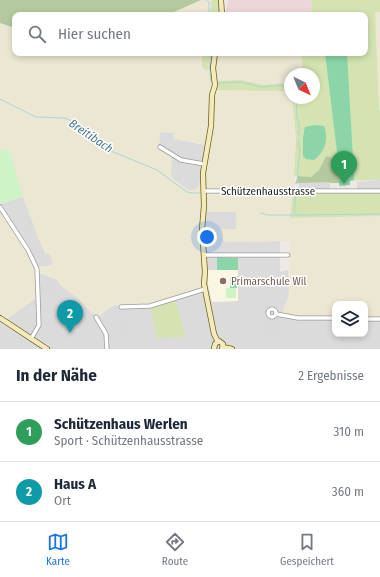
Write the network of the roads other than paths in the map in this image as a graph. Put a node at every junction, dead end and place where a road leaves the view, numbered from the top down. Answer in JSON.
{"nodes":[{"id":1,"x":221,"y":0,"type":"edge"},
{"id":2,"x":222,"y":12,"type":"edge"},
{"id":3,"x":215,"y":56,"type":"edge"},
{"id":4,"x":160,"y":147,"type":"dead end"},
{"id":5,"x":204,"y":164,"type":"junction"},
{"id":6,"x":204,"y":191,"type":"junction"},
{"id":7,"x":380,"y":191,"type":"edge"},
{"id":8,"x":0,"y":207,"type":"edge"},
{"id":9,"x":204,"y":255,"type":"junction"},
{"id":10,"x":288,"y":255,"type":"dead end"},
{"id":11,"x":205,"y":289,"type":"junction"},
{"id":12,"x":121,"y":308,"type":"dead end"},
{"id":13,"x":276,"y":314,"type":"dead end"},
{"id":14,"x":96,"y":317,"type":"dead end"},
{"id":15,"x":0,"y":318,"type":"edge"},
{"id":16,"x":332,"y":318,"type":"edge"},
{"id":17,"x":368,"y":318,"type":"edge"},
{"id":18,"x":380,"y":319,"type":"edge"},
{"id":19,"x":31,"y":339,"type":"junction"},
{"id":20,"x":218,"y":342,"type":"junction"},
{"id":21,"x":223,"y":348,"type":"edge"},
{"id":22,"x":46,"y":349,"type":"edge"},
{"id":23,"x":107,"y":349,"type":"edge"},
{"id":24,"x":214,"y":349,"type":"edge"},
{"id":25,"x":232,"y":349,"type":"edge"}],
"edges":[{"from":1,"to":2,"type":"street"},
{"from":3,"to":5,"type":"street"},
{"from":4,"to":5,"type":"street"},
{"from":5,"to":6,"type":"street"},
{"from":6,"to":7,"type":"street","name":"Schützenhausstrasse"},
{"from":6,"to":9,"type":"street"},
{"from":8,"to":19,"type":"street"},
{"from":9,"to":10,"type":"street"},
{"from":9,"to":11,"type":"street"},
{"from":11,"to":12,"type":"street"},
{"from":11,"to":20,"type":"street"},
{"from":13,"to":16,"type":"street"},
{"from":14,"to":23,"type":"street"},
{"from":15,"to":19,"type":"street"},
{"from":17,"to":18,"type":"street"},
{"from":19,"to":22,"type":"street"},
{"from":20,"to":21,"type":"street"},
{"from":20,"to":24,"type":"street"},
{"from":21,"to":25,"type":"street"}]}
